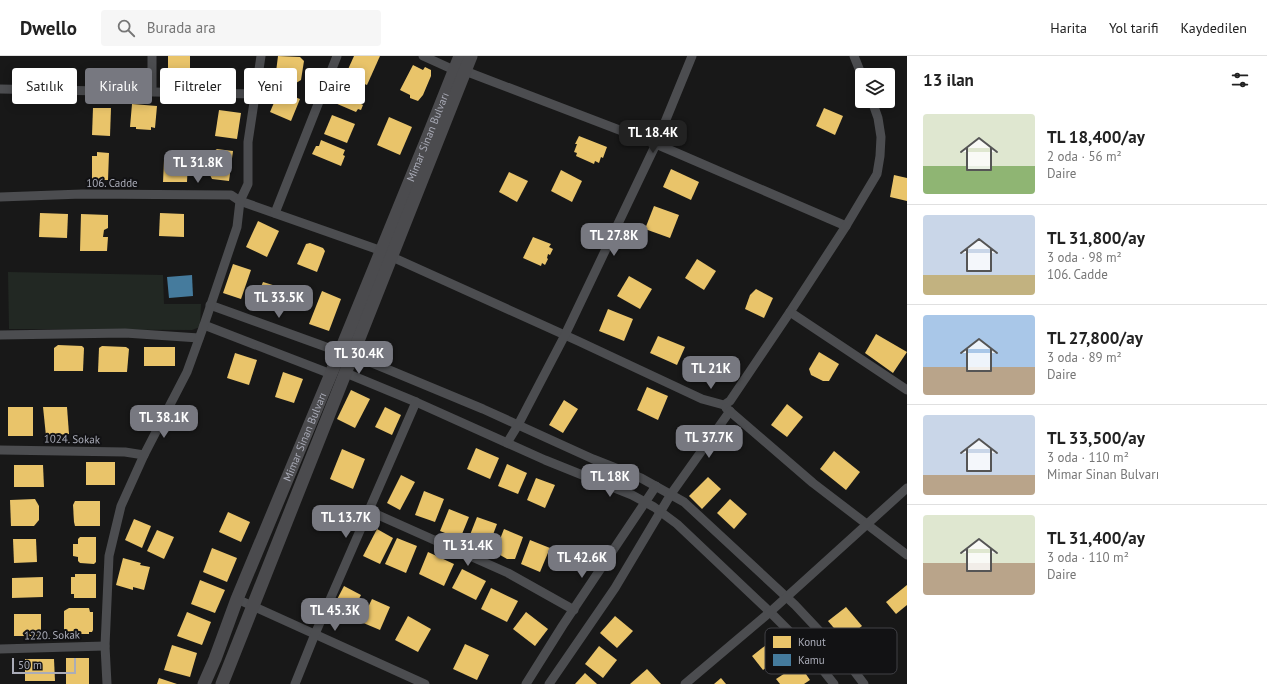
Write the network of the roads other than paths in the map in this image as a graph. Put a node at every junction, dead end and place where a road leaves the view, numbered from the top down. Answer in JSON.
{"nodes":[{"id":1,"x":152,"y":56,"type":"edge"},
{"id":2,"x":261,"y":56,"type":"edge"},
{"id":3,"x":337,"y":56,"type":"edge"},
{"id":4,"x":423,"y":56,"type":"edge"},
{"id":5,"x":460,"y":56,"type":"edge"},
{"id":6,"x":471,"y":56,"type":"edge"},
{"id":7,"x":692,"y":56,"type":"edge"},
{"id":8,"x":854,"y":56,"type":"edge"},
{"id":9,"x":152,"y":68,"type":"edge"},
{"id":10,"x":259,"y":68,"type":"edge"},
{"id":11,"x":859,"y":68,"type":"edge"},
{"id":12,"x":460,"y":70,"type":"junction"},
{"id":13,"x":0,"y":88,"type":"edge"},
{"id":14,"x":85,"y":90,"type":"edge"},
{"id":15,"x":152,"y":91,"type":"edge"},
{"id":16,"x":244,"y":94,"type":"edge"},
{"id":17,"x":254,"y":104,"type":"edge"},
{"id":18,"x":874,"y":108,"type":"edge"},
{"id":19,"x":656,"y":144,"type":"junction"},
{"id":20,"x":0,"y":197,"type":"edge"},
{"id":21,"x":240,"y":201,"type":"junction"},
{"id":22,"x":275,"y":214,"type":"junction"},
{"id":23,"x":846,"y":226,"type":"junction"},
{"id":24,"x":386,"y":254,"type":"junction"},
{"id":25,"x":210,"y":305,"type":"junction"},
{"id":26,"x":790,"y":312,"type":"junction"},
{"id":27,"x":204,"y":325,"type":"junction"},
{"id":28,"x":0,"y":335,"type":"edge"},
{"id":29,"x":565,"y":335,"type":"junction"},
{"id":30,"x":199,"y":338,"type":"junction"},
{"id":31,"x":340,"y":352,"type":"junction"},
{"id":32,"x":353,"y":355,"type":"junction"},
{"id":33,"x":346,"y":373,"type":"junction"},
{"id":34,"x":331,"y":374,"type":"junction"},
{"id":35,"x":907,"y":390,"type":"edge"},
{"id":36,"x":416,"y":402,"type":"junction"},
{"id":37,"x":727,"y":408,"type":"junction"},
{"id":38,"x":518,"y":425,"type":"junction"},
{"id":39,"x":507,"y":443,"type":"junction"},
{"id":40,"x":0,"y":450,"type":"edge"},
{"id":41,"x":144,"y":455,"type":"junction"},
{"id":42,"x":656,"y":486,"type":"junction"},
{"id":43,"x":907,"y":488,"type":"edge"},
{"id":44,"x":671,"y":494,"type":"junction"},
{"id":45,"x":645,"y":502,"type":"junction"},
{"id":46,"x":369,"y":511,"type":"junction"},
{"id":47,"x":661,"y":512,"type":"junction"},
{"id":48,"x":868,"y":524,"type":"junction"},
{"id":49,"x":907,"y":555,"type":"edge"},
{"id":50,"x":787,"y":597,"type":"junction"},
{"id":51,"x":237,"y":599,"type":"junction"},
{"id":52,"x":253,"y":606,"type":"junction"},
{"id":53,"x":574,"y":610,"type":"junction"},
{"id":54,"x":770,"y":612,"type":"junction"},
{"id":55,"x":786,"y":628,"type":"edge"},
{"id":56,"x":816,"y":628,"type":"edge"},
{"id":57,"x":315,"y":634,"type":"junction"},
{"id":58,"x":105,"y":646,"type":"junction"},
{"id":59,"x":0,"y":649,"type":"edge"},
{"id":60,"x":826,"y":674,"type":"edge"},
{"id":61,"x":856,"y":674,"type":"edge"},
{"id":62,"x":107,"y":684,"type":"edge"},
{"id":63,"x":204,"y":684,"type":"edge"},
{"id":64,"x":222,"y":684,"type":"edge"},
{"id":65,"x":295,"y":684,"type":"edge"},
{"id":66,"x":425,"y":684,"type":"edge"},
{"id":67,"x":526,"y":684,"type":"edge"},
{"id":68,"x":549,"y":684,"type":"edge"},
{"id":69,"x":685,"y":684,"type":"edge"},
{"id":70,"x":834,"y":684,"type":"edge"},
{"id":71,"x":864,"y":684,"type":"edge"}],
"edges":[{"from":1,"to":9,"type":"street"},
{"from":2,"to":10,"type":"street"},
{"from":3,"to":22,"type":"street"},
{"from":4,"to":12,"type":"street"},
{"from":5,"to":12,"type":"main road","name":"Mimar Sinan Bulvarı"},
{"from":6,"to":12,"type":"main road","name":"Mimar Sinan Bulvarı"},
{"from":7,"to":19,"type":"street"},
{"from":8,"to":11,"type":"street"},
{"from":12,"to":19,"type":"street"},
{"from":12,"to":24,"type":"main road","name":"Mimar Sinan Bulvarı"},
{"from":13,"to":14,"type":"street"},
{"from":15,"to":16,"type":"street"},
{"from":17,"to":21,"type":"street"},
{"from":18,"to":23,"type":"street"},
{"from":19,"to":23,"type":"street"},
{"from":19,"to":29,"type":"street"},
{"from":20,"to":21,"type":"street","name":"106. Cadde"},
{"from":21,"to":22,"type":"street","name":"106. Cadde"},
{"from":21,"to":25,"type":"street"},
{"from":22,"to":24,"type":"street","name":"106. Cadde"},
{"from":23,"to":26,"type":"street"},
{"from":24,"to":29,"type":"street","name":"106. Cadde"},
{"from":24,"to":31,"type":"main road","name":"Mimar Sinan Bulvarı"},
{"from":24,"to":32,"type":"main road","name":"Mimar Sinan Bulvarı"},
{"from":25,"to":27,"type":"street"},
{"from":25,"to":31,"type":"street"},
{"from":26,"to":35,"type":"street"},
{"from":26,"to":37,"type":"street"},
{"from":27,"to":30,"type":"street"},
{"from":27,"to":34,"type":"street"},
{"from":28,"to":30,"type":"street"},
{"from":29,"to":37,"type":"street","name":"106. Cadde"},
{"from":29,"to":38,"type":"street"},
{"from":30,"to":41,"type":"street"},
{"from":31,"to":34,"type":"main road","name":"Mimar Sinan Bulvarı"},
{"from":32,"to":33,"type":"main road","name":"Mimar Sinan Bulvarı"},
{"from":32,"to":38,"type":"street"},
{"from":33,"to":36,"type":"street"},
{"from":33,"to":52,"type":"main road","name":"Mimar Sinan Bulvarı"},
{"from":34,"to":51,"type":"main road","name":"Mimar Sinan Bulvarı"},
{"from":36,"to":39,"type":"street"},
{"from":36,"to":46,"type":"street"},
{"from":37,"to":44,"type":"street"},
{"from":37,"to":48,"type":"street"},
{"from":38,"to":39,"type":"street"},
{"from":38,"to":42,"type":"street"},
{"from":39,"to":45,"type":"street"},
{"from":40,"to":41,"type":"street","name":"1024. Sokak"},
{"from":41,"to":58,"type":"street"},
{"from":42,"to":44,"type":"street"},
{"from":42,"to":45,"type":"street"},
{"from":43,"to":48,"type":"street"},
{"from":44,"to":47,"type":"street"},
{"from":44,"to":50,"type":"street"},
{"from":45,"to":47,"type":"street"},
{"from":45,"to":53,"type":"street"},
{"from":46,"to":53,"type":"street"},
{"from":46,"to":57,"type":"street"},
{"from":47,"to":54,"type":"street"},
{"from":47,"to":68,"type":"street"},
{"from":48,"to":49,"type":"street"},
{"from":48,"to":50,"type":"street"},
{"from":50,"to":54,"type":"street"},
{"from":50,"to":56,"type":"street"},
{"from":51,"to":52,"type":"street"},
{"from":51,"to":63,"type":"main road","name":"Mimar Sinan Bulvarı"},
{"from":52,"to":57,"type":"street"},
{"from":52,"to":64,"type":"main road","name":"Mimar Sinan Bulvarı"},
{"from":53,"to":67,"type":"street"},
{"from":54,"to":55,"type":"street"},
{"from":54,"to":69,"type":"street"},
{"from":57,"to":65,"type":"street"},
{"from":57,"to":66,"type":"street"},
{"from":58,"to":59,"type":"street","name":"1220. Sokak"},
{"from":58,"to":62,"type":"street"},
{"from":60,"to":70,"type":"street"},
{"from":61,"to":71,"type":"street"}]}
